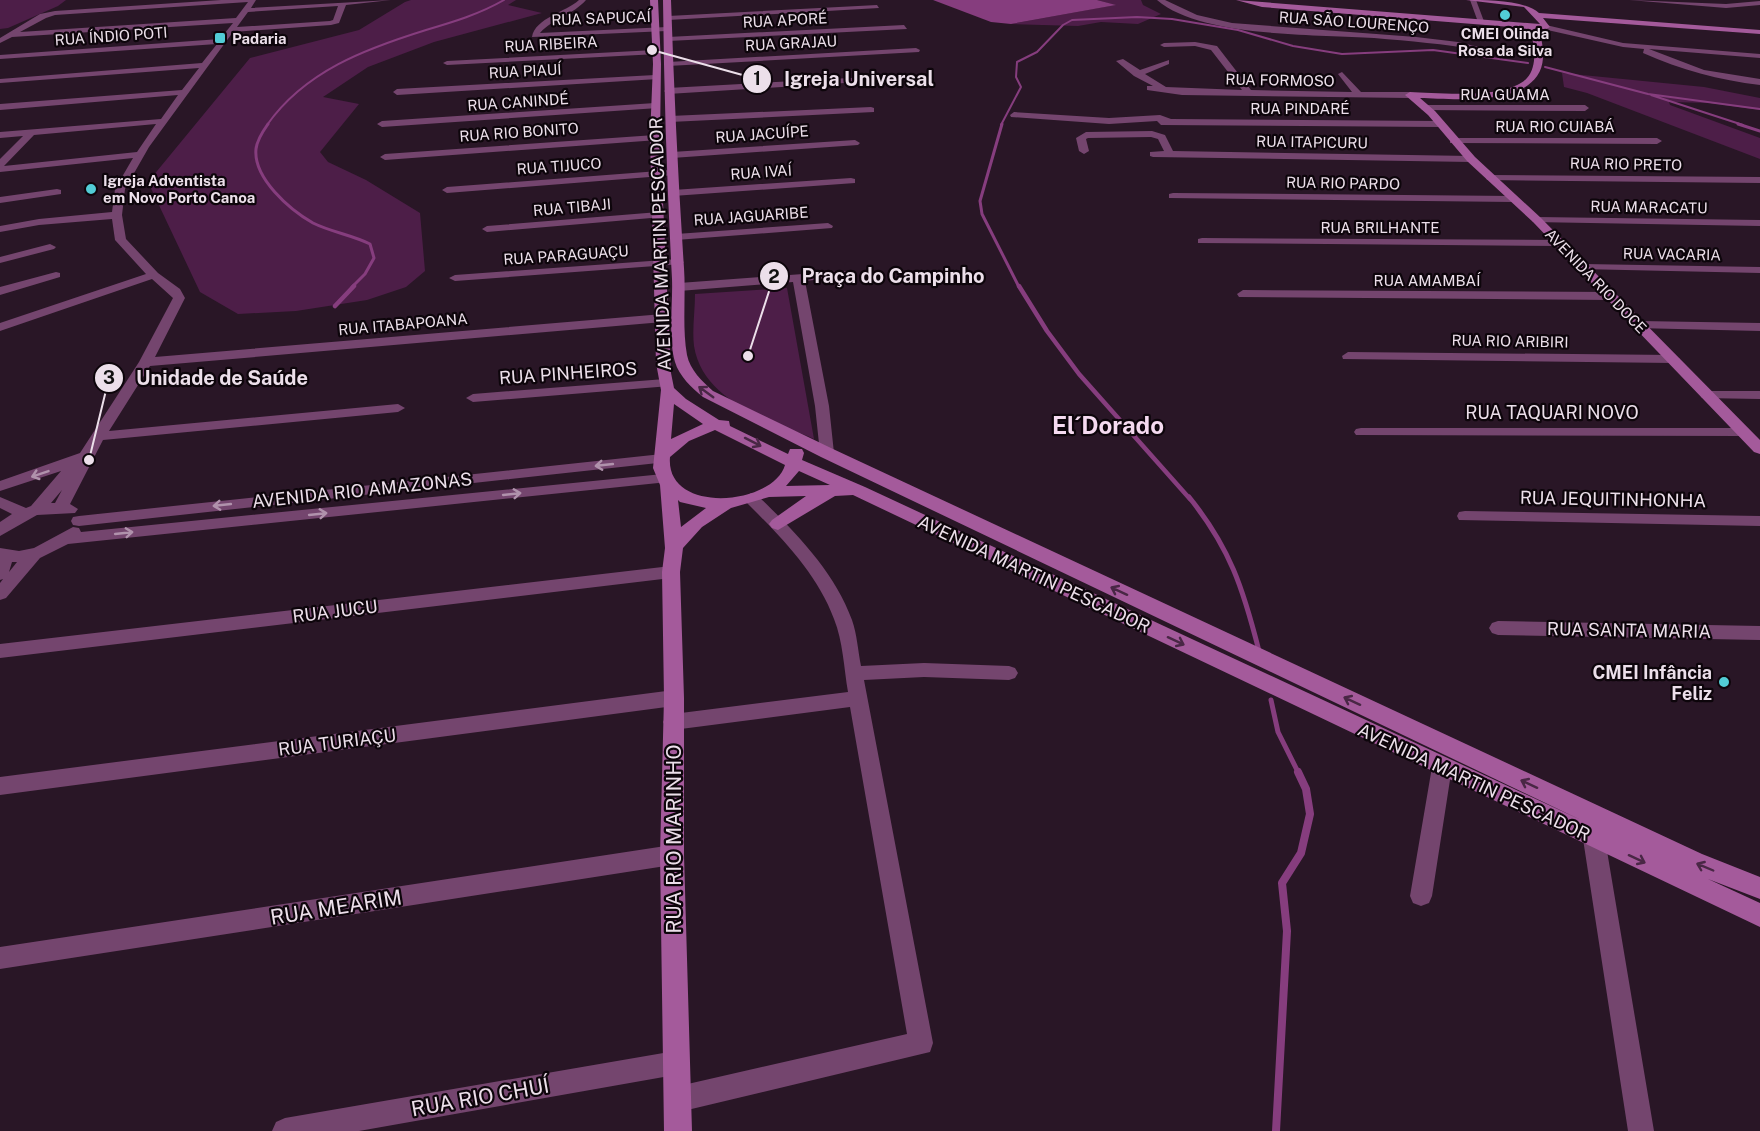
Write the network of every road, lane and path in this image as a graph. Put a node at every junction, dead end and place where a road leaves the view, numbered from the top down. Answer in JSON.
{"nodes":[{"id":1,"x":86,"y":0,"type":"edge"},
{"id":2,"x":253,"y":0,"type":"edge"},
{"id":3,"x":388,"y":0,"type":"edge"},
{"id":4,"x":583,"y":0,"type":"edge"},
{"id":5,"x":654,"y":0,"type":"edge"},
{"id":6,"x":667,"y":0,"type":"edge"},
{"id":7,"x":1160,"y":0,"type":"edge"},
{"id":8,"x":1240,"y":0,"type":"edge"},
{"id":9,"x":1472,"y":0,"type":"edge"},
{"id":10,"x":1632,"y":0,"type":"edge"},
{"id":11,"x":343,"y":3,"type":"junction"},
{"id":12,"x":1760,"y":3,"type":"edge"},
{"id":13,"x":877,"y":7,"type":"dead end"},
{"id":14,"x":246,"y":10,"type":"junction"},
{"id":15,"x":74,"y":12,"type":"junction"},
{"id":16,"x":668,"y":18,"type":"junction"},
{"id":17,"x":1539,"y":18,"type":"junction"},
{"id":18,"x":239,"y":20,"type":"junction"},
{"id":19,"x":1482,"y":22,"type":"junction"},
{"id":20,"x":1525,"y":25,"type":"junction"},
{"id":21,"x":904,"y":27,"type":"dead end"},
{"id":22,"x":661,"y":29,"type":"junction"},
{"id":23,"x":231,"y":30,"type":"junction"},
{"id":24,"x":1760,"y":32,"type":"edge"},
{"id":25,"x":1535,"y":33,"type":"junction"},
{"id":26,"x":2,"y":37,"type":"edge"},
{"id":27,"x":668,"y":39,"type":"junction"},
{"id":28,"x":223,"y":41,"type":"junction"},
{"id":29,"x":1164,"y":45,"type":"dead end"},
{"id":30,"x":1639,"y":47,"type":"junction"},
{"id":31,"x":1479,"y":48,"type":"dead end"},
{"id":32,"x":916,"y":50,"type":"dead end"},
{"id":33,"x":656,"y":52,"type":"junction"},
{"id":34,"x":1760,"y":56,"type":"edge"},
{"id":35,"x":0,"y":57,"type":"edge"},
{"id":36,"x":1120,"y":61,"type":"dead end"},
{"id":37,"x":1166,"y":62,"type":"dead end"},
{"id":38,"x":447,"y":63,"type":"dead end"},
{"id":39,"x":668,"y":64,"type":"junction"},
{"id":40,"x":206,"y":65,"type":"junction"},
{"id":41,"x":1137,"y":74,"type":"junction"},
{"id":42,"x":1342,"y":74,"type":"dead end"},
{"id":43,"x":655,"y":77,"type":"junction"},
{"id":44,"x":905,"y":77,"type":"dead end"},
{"id":45,"x":0,"y":81,"type":"edge"},
{"id":46,"x":1760,"y":82,"type":"edge"},
{"id":47,"x":1150,"y":88,"type":"dead end"},
{"id":48,"x":668,"y":91,"type":"junction"},
{"id":49,"x":187,"y":92,"type":"junction"},
{"id":50,"x":397,"y":92,"type":"dead end"},
{"id":51,"x":1168,"y":92,"type":"junction"},
{"id":52,"x":1248,"y":92,"type":"junction"},
{"id":53,"x":655,"y":93,"type":"junction"},
{"id":54,"x":1358,"y":94,"type":"junction"},
{"id":55,"x":1410,"y":95,"type":"junction"},
{"id":56,"x":1430,"y":96,"type":"junction"},
{"id":57,"x":669,"y":104,"type":"junction"},
{"id":58,"x":655,"y":106,"type":"junction"},
{"id":59,"x":0,"y":107,"type":"edge"},
{"id":60,"x":1586,"y":108,"type":"dead end"},
{"id":61,"x":871,"y":110,"type":"dead end"},
{"id":62,"x":1430,"y":110,"type":"junction"},
{"id":63,"x":1014,"y":115,"type":"dead end"},
{"id":64,"x":670,"y":118,"type":"junction"},
{"id":65,"x":165,"y":121,"type":"junction"},
{"id":66,"x":382,"y":124,"type":"dead end"},
{"id":67,"x":1439,"y":124,"type":"junction"},
{"id":68,"x":31,"y":133,"type":"junction"},
{"id":69,"x":0,"y":135,"type":"edge"},
{"id":70,"x":655,"y":138,"type":"junction"},
{"id":71,"x":1453,"y":141,"type":"junction"},
{"id":72,"x":1658,"y":141,"type":"dead end"},
{"id":73,"x":855,"y":143,"type":"dead end"},
{"id":74,"x":1084,"y":151,"type":"dead end"},
{"id":75,"x":1153,"y":154,"type":"dead end"},
{"id":76,"x":139,"y":155,"type":"junction"},
{"id":77,"x":672,"y":155,"type":"junction"},
{"id":78,"x":1170,"y":155,"type":"junction"},
{"id":79,"x":385,"y":157,"type":"dead end"},
{"id":80,"x":1471,"y":159,"type":"junction"},
{"id":81,"x":0,"y":164,"type":"edge"},
{"id":82,"x":0,"y":169,"type":"edge"},
{"id":83,"x":672,"y":173,"type":"junction"},
{"id":84,"x":657,"y":174,"type":"junction"},
{"id":85,"x":1491,"y":178,"type":"junction"},
{"id":86,"x":1760,"y":180,"type":"edge"},
{"id":87,"x":850,"y":181,"type":"dead end"},
{"id":88,"x":447,"y":189,"type":"dead end"},
{"id":89,"x":57,"y":192,"type":"dead end"},
{"id":90,"x":673,"y":193,"type":"junction"},
{"id":91,"x":1173,"y":196,"type":"dead end"},
{"id":92,"x":1513,"y":199,"type":"junction"},
{"id":93,"x":0,"y":200,"type":"edge"},
{"id":94,"x":659,"y":215,"type":"junction"},
{"id":95,"x":117,"y":216,"type":"junction"},
{"id":96,"x":1537,"y":220,"type":"junction"},
{"id":97,"x":1760,"y":223,"type":"edge"},
{"id":98,"x":828,"y":226,"type":"dead end"},
{"id":99,"x":0,"y":229,"type":"edge"},
{"id":100,"x":487,"y":229,"type":"dead end"},
{"id":101,"x":676,"y":237,"type":"junction"},
{"id":102,"x":1202,"y":241,"type":"dead end"},
{"id":103,"x":1559,"y":243,"type":"junction"},
{"id":104,"x":50,"y":247,"type":"dead end"},
{"id":105,"x":0,"y":260,"type":"edge"},
{"id":106,"x":678,"y":262,"type":"junction"},
{"id":107,"x":660,"y":264,"type":"junction"},
{"id":108,"x":1584,"y":267,"type":"junction"},
{"id":109,"x":1760,"y":270,"type":"edge"},
{"id":110,"x":844,"y":274,"type":"dead end"},
{"id":111,"x":56,"y":275,"type":"dead end"},
{"id":112,"x":154,"y":275,"type":"junction"},
{"id":113,"x":455,"y":278,"type":"dead end"},
{"id":114,"x":798,"y":278,"type":"junction"},
{"id":115,"x":679,"y":287,"type":"junction"},
{"id":116,"x":0,"y":291,"type":"edge"},
{"id":117,"x":1243,"y":294,"type":"dead end"},
{"id":118,"x":1611,"y":296,"type":"junction"},
{"id":119,"x":663,"y":318,"type":"junction"},
{"id":120,"x":1640,"y":325,"type":"junction"},
{"id":121,"x":0,"y":327,"type":"edge"},
{"id":122,"x":1760,"y":327,"type":"edge"},
{"id":123,"x":1348,"y":356,"type":"dead end"},
{"id":124,"x":1672,"y":359,"type":"junction"},
{"id":125,"x":146,"y":362,"type":"junction"},
{"id":126,"x":666,"y":386,"type":"junction"},
{"id":127,"x":1707,"y":395,"type":"junction"},
{"id":128,"x":1760,"y":395,"type":"edge"},
{"id":129,"x":473,"y":398,"type":"dead end"},
{"id":130,"x":398,"y":408,"type":"dead end"},
{"id":131,"x":757,"y":420,"type":"junction"},
{"id":132,"x":717,"y":424,"type":"junction"},
{"id":133,"x":1361,"y":432,"type":"dead end"},
{"id":134,"x":1743,"y":432,"type":"junction"},
{"id":135,"x":99,"y":436,"type":"junction"},
{"id":136,"x":792,"y":436,"type":"junction"},
{"id":137,"x":1760,"y":449,"type":"edge"},
{"id":138,"x":827,"y":453,"type":"junction"},
{"id":139,"x":84,"y":454,"type":"junction"},
{"id":140,"x":662,"y":457,"type":"junction"},
{"id":141,"x":796,"y":464,"type":"junction"},
{"id":142,"x":665,"y":483,"type":"junction"},
{"id":143,"x":0,"y":486,"type":"edge"},
{"id":144,"x":835,"y":489,"type":"junction"},
{"id":145,"x":859,"y":492,"type":"junction"},
{"id":146,"x":750,"y":497,"type":"junction"},
{"id":147,"x":0,"y":502,"type":"edge"},
{"id":148,"x":62,"y":507,"type":"junction"},
{"id":149,"x":31,"y":512,"type":"junction"},
{"id":150,"x":1465,"y":516,"type":"dead end"},
{"id":151,"x":79,"y":521,"type":"junction"},
{"id":152,"x":1760,"y":521,"type":"edge"},
{"id":153,"x":777,"y":524,"type":"junction"},
{"id":154,"x":0,"y":531,"type":"edge"},
{"id":155,"x":65,"y":539,"type":"junction"},
{"id":156,"x":674,"y":548,"type":"junction"},
{"id":157,"x":34,"y":554,"type":"junction"},
{"id":158,"x":3,"y":555,"type":"edge"},
{"id":159,"x":671,"y":572,"type":"junction"},
{"id":160,"x":0,"y":574,"type":"edge"},
{"id":161,"x":0,"y":594,"type":"edge"},
{"id":162,"x":1498,"y":628,"type":"dead end"},
{"id":163,"x":1760,"y":633,"type":"edge"},
{"id":164,"x":0,"y":651,"type":"edge"},
{"id":165,"x":855,"y":673,"type":"junction"},
{"id":166,"x":1009,"y":674,"type":"dead end"},
{"id":167,"x":859,"y":698,"type":"junction"},
{"id":168,"x":674,"y":710,"type":"junction"},
{"id":169,"x":1442,"y":767,"type":"junction"},
{"id":170,"x":0,"y":786,"type":"edge"},
{"id":171,"x":1594,"y":838,"type":"junction"},
{"id":172,"x":672,"y":855,"type":"junction"},
{"id":173,"x":1760,"y":888,"type":"edge"},
{"id":174,"x":1421,"y":896,"type":"dead end"},
{"id":175,"x":1760,"y":915,"type":"edge"},
{"id":176,"x":0,"y":958,"type":"edge"},
{"id":177,"x":675,"y":1063,"type":"junction"},
{"id":178,"x":679,"y":1098,"type":"junction"},
{"id":179,"x":285,"y":1131,"type":"edge"},
{"id":180,"x":678,"y":1131,"type":"edge"},
{"id":181,"x":1641,"y":1131,"type":"edge"}],
"edges":[{"from":1,"to":15,"type":"street"},
{"from":2,"to":14,"type":"street"},
{"from":2,"to":15,"type":"street"},
{"from":3,"to":11,"type":"street"},
{"from":4,"to":22,"type":"street","name":"RUA SAPUCAÍ"},
{"from":5,"to":22,"type":"street","name":"AVENIDA MARTIN PESCADOR"},
{"from":6,"to":16,"type":"street","name":"AVENIDA MARTIN PESCADOR"},
{"from":7,"to":31,"type":"street","name":"RUA SÃO LOURENÇO"},
{"from":8,"to":19,"type":"street"},
{"from":9,"to":17,"type":"street"},
{"from":9,"to":19,"type":"street"},
{"from":10,"to":12,"type":"street"},
{"from":11,"to":14,"type":"street"},
{"from":11,"to":23,"type":"street"},
{"from":13,"to":16,"type":"street"},
{"from":14,"to":18,"type":"street"},
{"from":15,"to":26,"type":"street"},
{"from":16,"to":22,"type":"street","name":"AVENIDA MARTIN PESCADOR"},
{"from":17,"to":20,"type":"street"},
{"from":17,"to":24,"type":"street"},
{"from":17,"to":25,"type":"street"},
{"from":17,"to":30,"type":"street"},
{"from":18,"to":23,"type":"street"},
{"from":18,"to":26,"type":"street"},
{"from":19,"to":20,"type":"street"},
{"from":20,"to":25,"type":"street"},
{"from":21,"to":27,"type":"street","name":"RUA APORÉ"},
{"from":22,"to":27,"type":"street","name":"AVENIDA MARTIN PESCADOR"},
{"from":22,"to":33,"type":"street","name":"AVENIDA MARTIN PESCADOR"},
{"from":23,"to":28,"type":"street"},
{"from":25,"to":56,"type":"street"},
{"from":27,"to":39,"type":"street","name":"AVENIDA MARTIN PESCADOR"},
{"from":28,"to":35,"type":"street","name":"RUA ÍNDIO POTI"},
{"from":28,"to":40,"type":"street"},
{"from":29,"to":52,"type":"street"},
{"from":30,"to":34,"type":"street"},
{"from":30,"to":46,"type":"street"},
{"from":32,"to":39,"type":"street","name":"RUA GRAJAU"},
{"from":33,"to":38,"type":"street","name":"RUA RIBEIRA"},
{"from":33,"to":43,"type":"street","name":"AVENIDA MARTIN PESCADOR"},
{"from":36,"to":41,"type":"street"},
{"from":37,"to":41,"type":"street"},
{"from":39,"to":48,"type":"street","name":"AVENIDA MARTIN PESCADOR"},
{"from":40,"to":45,"type":"street"},
{"from":40,"to":49,"type":"street"},
{"from":41,"to":51,"type":"street"},
{"from":42,"to":54,"type":"street"},
{"from":43,"to":50,"type":"street","name":"RUA PIAUÍ"},
{"from":43,"to":53,"type":"street","name":"AVENIDA MARTIN PESCADOR"},
{"from":44,"to":48,"type":"street"},
{"from":47,"to":51,"type":"street","name":"RUA FORMOSO"},
{"from":48,"to":57,"type":"street","name":"AVENIDA MARTIN PESCADOR"},
{"from":49,"to":59,"type":"street"},
{"from":49,"to":65,"type":"street"},
{"from":51,"to":52,"type":"street","name":"RUA FORMOSO"},
{"from":52,"to":54,"type":"street","name":"RUA FORMOSO"},
{"from":53,"to":57,"type":"street"},
{"from":53,"to":58,"type":"street","name":"AVENIDA MARTIN PESCADOR"},
{"from":54,"to":55,"type":"street","name":"RUA FORMOSO"},
{"from":55,"to":56,"type":"street"},
{"from":55,"to":62,"type":"street","name":"AVENIDA RIO DOCE"},
{"from":56,"to":62,"type":"street","name":"AVENIDA RIO DOCE"},
{"from":57,"to":64,"type":"street","name":"AVENIDA MARTIN PESCADOR"},
{"from":58,"to":64,"type":"street"},
{"from":58,"to":66,"type":"street","name":"RUA CANINDÉ"},
{"from":58,"to":70,"type":"street","name":"AVENIDA MARTIN PESCADOR"},
{"from":60,"to":62,"type":"street","name":"RUA GUAMA"},
{"from":61,"to":64,"type":"street"},
{"from":62,"to":67,"type":"street","name":"AVENIDA RIO DOCE"},
{"from":63,"to":67,"type":"street","name":"RUA PINDARÉ"},
{"from":64,"to":77,"type":"street","name":"AVENIDA MARTIN PESCADOR"},
{"from":65,"to":68,"type":"street"},
{"from":65,"to":76,"type":"street"},
{"from":67,"to":71,"type":"street","name":"AVENIDA RIO DOCE"},
{"from":68,"to":69,"type":"street"},
{"from":68,"to":81,"type":"street"},
{"from":70,"to":79,"type":"street","name":"RUA RIO BONITO"},
{"from":70,"to":84,"type":"street","name":"AVENIDA MARTIN PESCADOR"},
{"from":71,"to":72,"type":"street","name":"RUA RIO CUIABÁ"},
{"from":71,"to":80,"type":"street","name":"AVENIDA RIO DOCE"},
{"from":73,"to":77,"type":"street","name":"RUA JACUÍPE"},
{"from":74,"to":78,"type":"street"},
{"from":75,"to":78,"type":"street","name":"RUA ITAPICURU"},
{"from":76,"to":82,"type":"street"},
{"from":76,"to":95,"type":"street"},
{"from":77,"to":83,"type":"street","name":"AVENIDA MARTIN PESCADOR"},
{"from":78,"to":80,"type":"street","name":"RUA ITAPICURU"},
{"from":80,"to":85,"type":"street","name":"AVENIDA RIO DOCE"},
{"from":83,"to":84,"type":"street","name":"RUA TIJUCO"},
{"from":83,"to":90,"type":"street","name":"AVENIDA MARTIN PESCADOR"},
{"from":84,"to":88,"type":"street","name":"RUA TIJUCO"},
{"from":84,"to":94,"type":"street","name":"AVENIDA MARTIN PESCADOR"},
{"from":85,"to":86,"type":"street","name":"RUA RIO PRETO"},
{"from":85,"to":92,"type":"street","name":"AVENIDA RIO DOCE"},
{"from":87,"to":90,"type":"street","name":"RUA IVAÍ"},
{"from":89,"to":93,"type":"street"},
{"from":90,"to":101,"type":"street","name":"AVENIDA MARTIN PESCADOR"},
{"from":91,"to":92,"type":"street","name":"RUA RIO PARDO"},
{"from":92,"to":96,"type":"street","name":"AVENIDA RIO DOCE"},
{"from":94,"to":100,"type":"street","name":"RUA TIBAJI"},
{"from":94,"to":107,"type":"street","name":"AVENIDA MARTIN PESCADOR"},
{"from":95,"to":99,"type":"street"},
{"from":95,"to":112,"type":"street"},
{"from":96,"to":97,"type":"street","name":"RUA MARACATU"},
{"from":96,"to":103,"type":"street","name":"AVENIDA RIO DOCE"},
{"from":98,"to":101,"type":"street","name":"RUA JAGUARIBE"},
{"from":101,"to":106,"type":"street","name":"AVENIDA MARTIN PESCADOR"},
{"from":102,"to":103,"type":"street","name":"RUA BRILHANTE"},
{"from":103,"to":108,"type":"street","name":"AVENIDA RIO DOCE"},
{"from":104,"to":105,"type":"street"},
{"from":106,"to":107,"type":"street","name":"RUA PARAGUAÇU"},
{"from":106,"to":115,"type":"street","name":"AVENIDA MARTIN PESCADOR"},
{"from":107,"to":113,"type":"street","name":"RUA PARAGUAÇU"},
{"from":107,"to":119,"type":"street","name":"AVENIDA MARTIN PESCADOR"},
{"from":108,"to":109,"type":"street","name":"RUA VACARIA"},
{"from":108,"to":118,"type":"street","name":"AVENIDA RIO DOCE"},
{"from":110,"to":114,"type":"street"},
{"from":111,"to":116,"type":"street"},
{"from":112,"to":121,"type":"street"},
{"from":112,"to":125,"type":"street"},
{"from":114,"to":115,"type":"street"},
{"from":114,"to":138,"type":"street"},
{"from":131,"to":115,"type":"street","name":"AVENIDA MARTIN PESCADOR","one_way":true},
{"from":117,"to":118,"type":"street","name":"RUA AMAMBAÍ"},
{"from":118,"to":120,"type":"street","name":"AVENIDA RIO DOCE"},
{"from":119,"to":125,"type":"street","name":"RUA ITABAPOANA"},
{"from":119,"to":126,"type":"street","name":"AVENIDA MARTIN PESCADOR"},
{"from":120,"to":122,"type":"street"},
{"from":120,"to":124,"type":"street","name":"AVENIDA RIO DOCE"},
{"from":123,"to":124,"type":"street","name":"RUA RIO ARIBIRI"},
{"from":124,"to":127,"type":"street","name":"AVENIDA RIO DOCE"},
{"from":125,"to":135,"type":"street"},
{"from":126,"to":129,"type":"street","name":"RUA PINHEIROS"},
{"from":126,"to":132,"type":"street","name":"AVENIDA MARTIN PESCADOR"},
{"from":126,"to":140,"type":"street","name":"RUA RIO MARINHO"},
{"from":127,"to":128,"type":"street"},
{"from":127,"to":134,"type":"street","name":"AVENIDA RIO DOCE"},
{"from":130,"to":135,"type":"street"},
{"from":131,"to":132,"type":"street"},
{"from":131,"to":136,"type":"street","name":"AVENIDA MARTIN PESCADOR"},
{"from":132,"to":140,"type":"street"},
{"from":132,"to":141,"type":"street","name":"AVENIDA MARTIN PESCADOR","one_way":true},
{"from":133,"to":134,"type":"street","name":"RUA TAQUARI NOVO"},
{"from":134,"to":137,"type":"street","name":"AVENIDA RIO DOCE"},
{"from":135,"to":139,"type":"street"},
{"from":136,"to":138,"type":"street","name":"AVENIDA MARTIN PESCADOR"},
{"from":136,"to":141,"type":"street"},
{"from":173,"to":138,"type":"street","name":"AVENIDA MARTIN PESCADOR","one_way":true},
{"from":139,"to":143,"type":"street","one_way":true},
{"from":139,"to":148,"type":"street"},
{"from":139,"to":149,"type":"street"},
{"from":140,"to":142,"type":"street","name":"RUA RIO MARINHO"},
{"from":140,"to":151,"type":"street","name":"AVENIDA RIO AMAZONAS","one_way":true},
{"from":141,"to":145,"type":"street","name":"AVENIDA MARTIN PESCADOR"},
{"from":141,"to":146,"type":"street"},
{"from":142,"to":146,"type":"street"},
{"from":155,"to":142,"type":"street","name":"AVENIDA RIO AMAZONAS","one_way":true},
{"from":142,"to":156,"type":"street","name":"RUA RIO MARINHO"},
{"from":144,"to":145,"type":"street"},
{"from":144,"to":146,"type":"street"},
{"from":144,"to":153,"type":"street"},
{"from":145,"to":169,"type":"street","name":"AVENIDA MARTIN PESCADOR","one_way":true},
{"from":146,"to":153,"type":"street"},
{"from":146,"to":156,"type":"street"},
{"from":147,"to":149,"type":"street"},
{"from":148,"to":149,"type":"street"},
{"from":148,"to":151,"type":"street"},
{"from":149,"to":154,"type":"street"},
{"from":150,"to":152,"type":"street","name":"RUA JEQUITINHONHA"},
{"from":151,"to":155,"type":"street"},
{"from":153,"to":165,"type":"street"},
{"from":155,"to":157,"type":"street"},
{"from":156,"to":159,"type":"street","name":"RUA RIO MARINHO"},
{"from":157,"to":158,"type":"street"},
{"from":157,"to":161,"type":"street"},
{"from":158,"to":160,"type":"street"},
{"from":159,"to":164,"type":"street","name":"RUA JUCU"},
{"from":159,"to":168,"type":"street","name":"RUA RIO MARINHO"},
{"from":162,"to":163,"type":"street","name":"RUA SANTA MARIA"},
{"from":165,"to":166,"type":"street"},
{"from":165,"to":167,"type":"street"},
{"from":167,"to":168,"type":"street","name":"RUA TURIAÇU"},
{"from":167,"to":178,"type":"street"},
{"from":168,"to":170,"type":"street","name":"RUA TURIAÇU"},
{"from":168,"to":172,"type":"street","name":"RUA RIO MARINHO"},
{"from":169,"to":171,"type":"street","name":"AVENIDA MARTIN PESCADOR"},
{"from":169,"to":174,"type":"street"},
{"from":171,"to":175,"type":"street","name":"AVENIDA MARTIN PESCADOR","one_way":true},
{"from":171,"to":181,"type":"street"},
{"from":172,"to":176,"type":"street","name":"RUA MEARIM"},
{"from":172,"to":177,"type":"street","name":"RUA RIO MARINHO"},
{"from":177,"to":178,"type":"street","name":"RUA RIO MARINHO"},
{"from":177,"to":179,"type":"street","name":"RUA RIO CHUÍ"},
{"from":178,"to":180,"type":"street","name":"RUA RIO MARINHO"}]}
